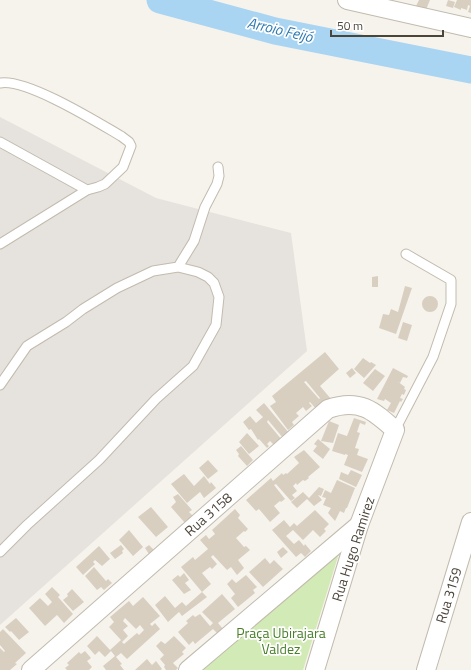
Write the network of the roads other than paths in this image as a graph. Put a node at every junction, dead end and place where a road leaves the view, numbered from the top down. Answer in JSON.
{"nodes":[{"id":1,"x":347,"y":0,"type":"edge"},
{"id":2,"x":471,"y":28,"type":"edge"},
{"id":3,"x":0,"y":83,"type":"edge"},
{"id":4,"x":0,"y":142,"type":"edge"},
{"id":5,"x":218,"y":167,"type":"dead end"},
{"id":6,"x":87,"y":190,"type":"junction"},
{"id":7,"x":0,"y":244,"type":"edge"},
{"id":8,"x":406,"y":254,"type":"dead end"},
{"id":9,"x":178,"y":267,"type":"junction"},
{"id":10,"x":0,"y":385,"type":"edge"},
{"id":11,"x":395,"y":430,"type":"junction"},
{"id":12,"x":471,"y":522,"type":"edge"},
{"id":13,"x":359,"y":525,"type":"junction"},
{"id":14,"x":1,"y":550,"type":"edge"},
{"id":15,"x":31,"y":670,"type":"edge"},
{"id":16,"x":188,"y":670,"type":"edge"},
{"id":17,"x":315,"y":670,"type":"edge"},
{"id":18,"x":426,"y":670,"type":"edge"}],
"edges":[{"from":1,"to":2,"type":"street"},
{"from":3,"to":6,"type":"lane"},
{"from":4,"to":6,"type":"lane"},
{"from":5,"to":9,"type":"lane"},
{"from":6,"to":7,"type":"lane"},
{"from":8,"to":11,"type":"lane"},
{"from":9,"to":10,"type":"lane"},
{"from":9,"to":14,"type":"lane"},
{"from":11,"to":13,"type":"street","name":"Rua Hugo Ramirez"},
{"from":11,"to":15,"type":"street","name":"Rua 3158"},
{"from":12,"to":18,"type":"street","name":"Rua 3159"},
{"from":13,"to":16,"type":"street"},
{"from":13,"to":17,"type":"street","name":"Rua Hugo Ramirez"}]}
